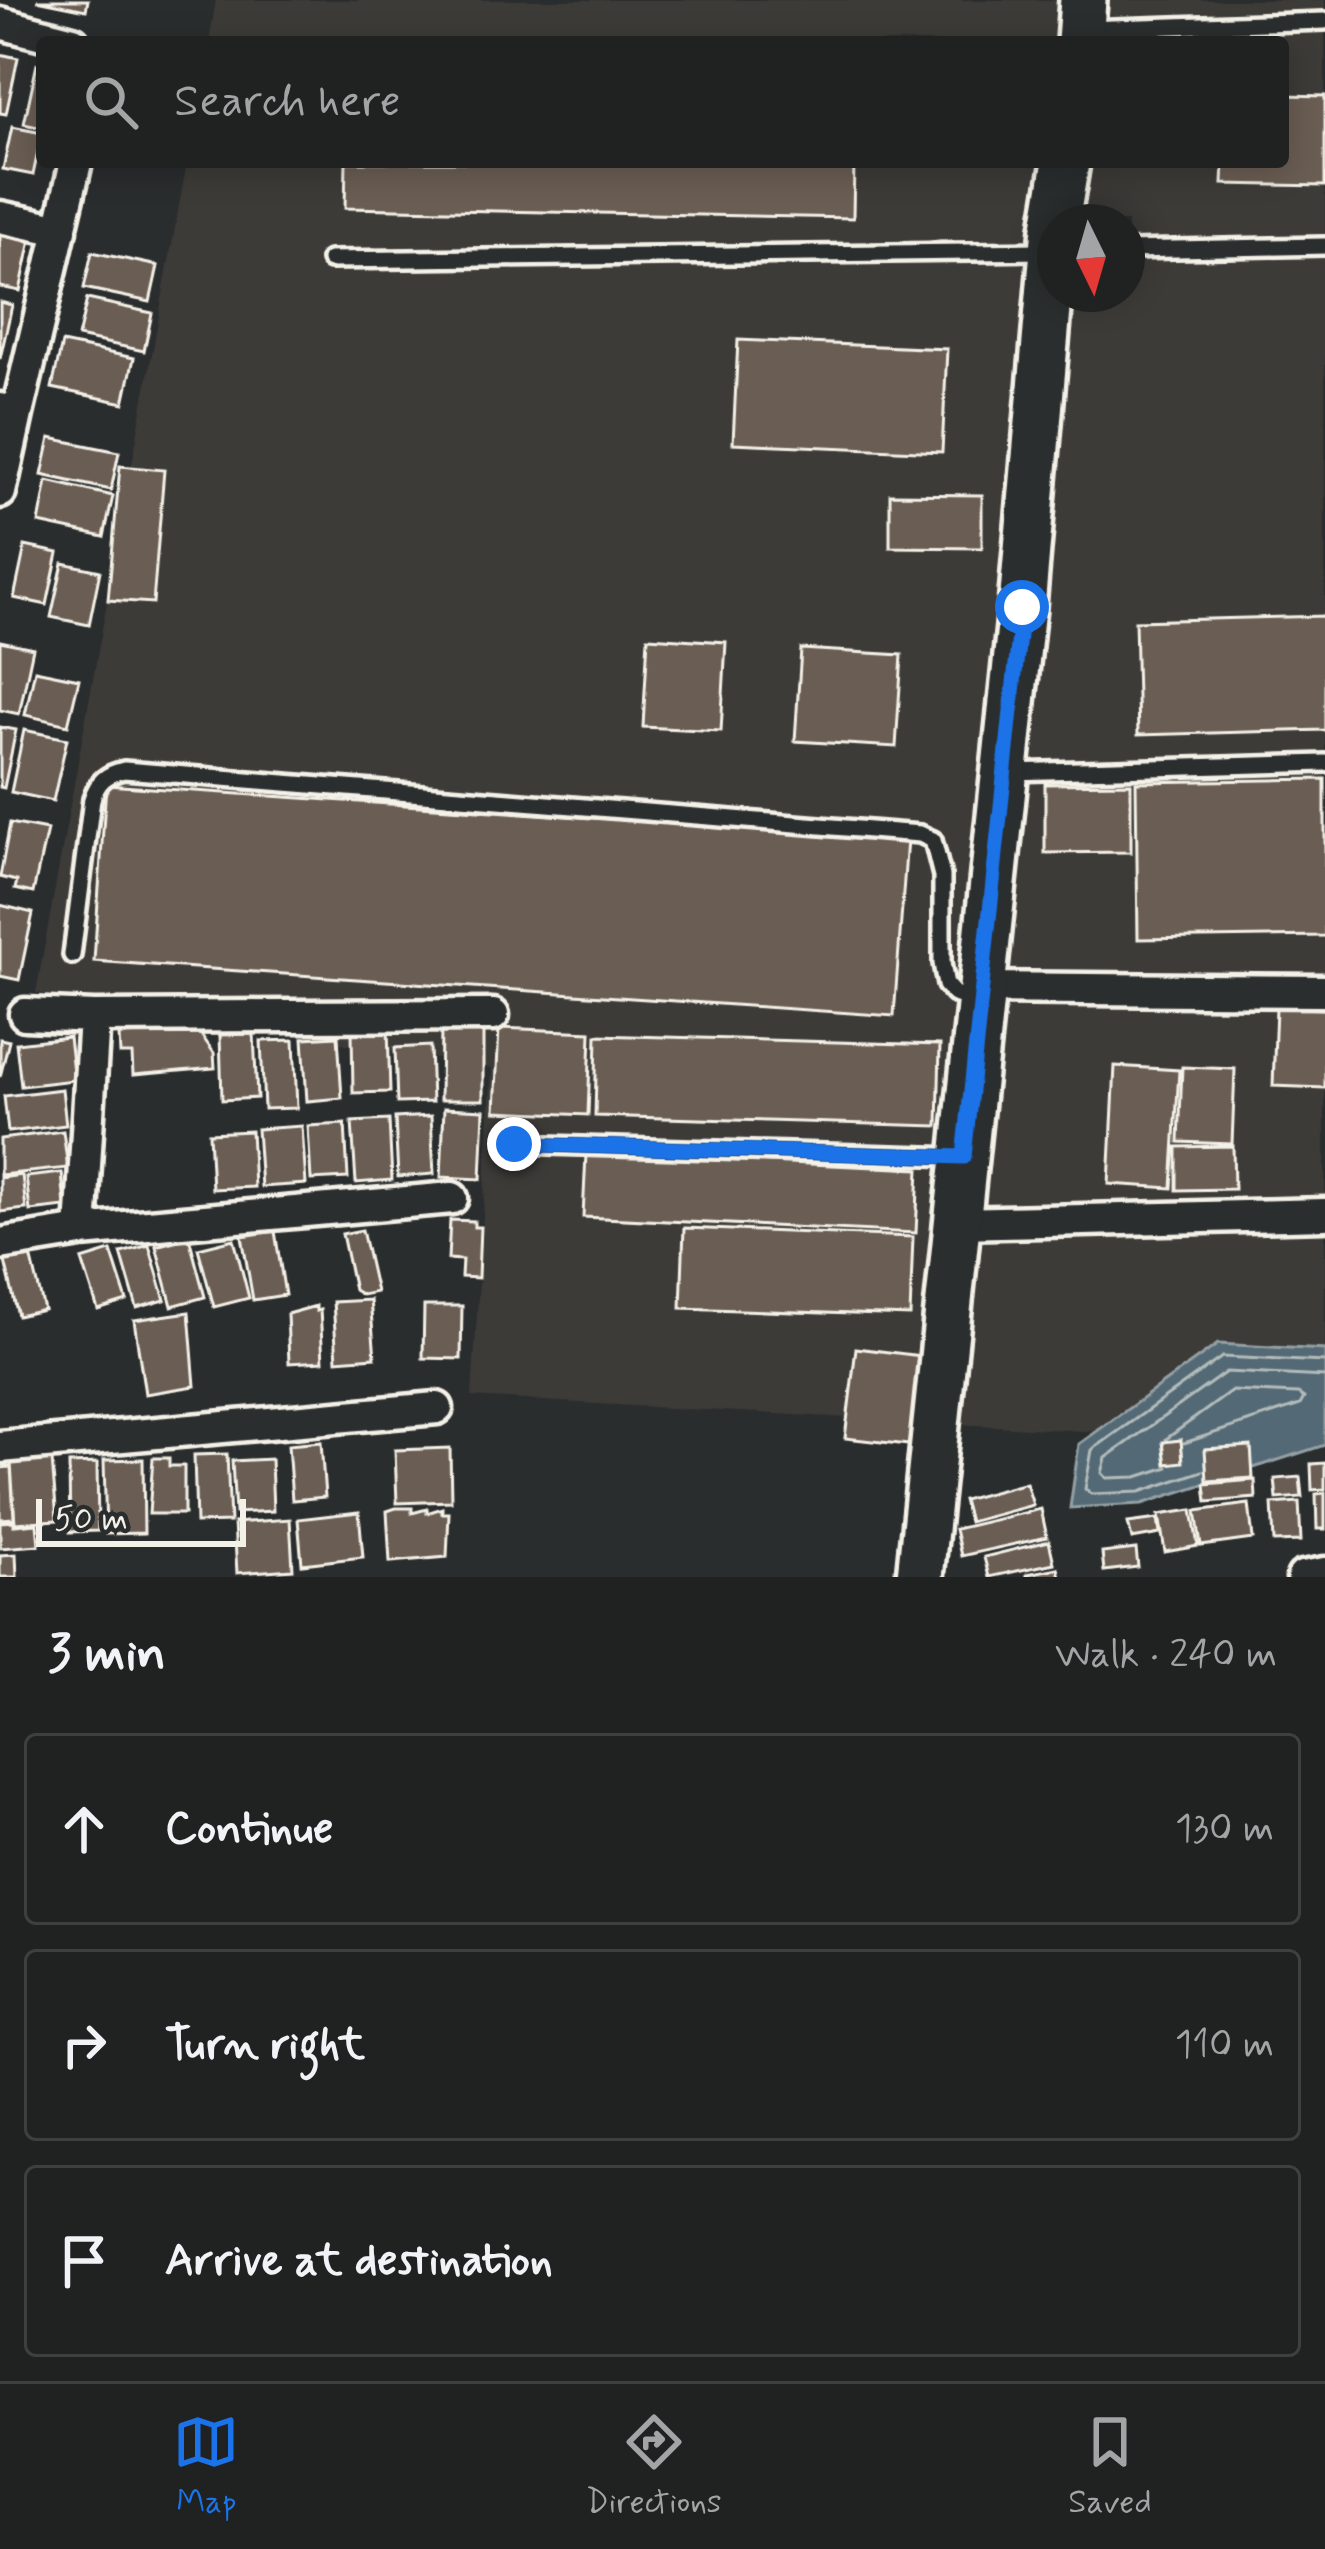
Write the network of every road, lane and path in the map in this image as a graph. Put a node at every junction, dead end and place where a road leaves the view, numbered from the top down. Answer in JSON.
{"nodes":[{"id":1,"x":1325,"y":21,"type":"edge"},
{"id":2,"x":0,"y":23,"type":"edge"},
{"id":3,"x":1081,"y":24,"type":"edge"},
{"id":4,"x":50,"y":36,"type":"edge"},
{"id":5,"x":75,"y":168,"type":"edge"},
{"id":6,"x":1065,"y":168,"type":"edge"},
{"id":7,"x":1059,"y":204,"type":"edge"},
{"id":8,"x":0,"y":217,"type":"edge"},
{"id":9,"x":61,"y":230,"type":"junction"},
{"id":10,"x":1037,"y":239,"type":"edge"},
{"id":11,"x":1325,"y":246,"type":"edge"},
{"id":12,"x":1145,"y":250,"type":"edge"},
{"id":13,"x":330,"y":260,"type":"dead end"},
{"id":14,"x":1047,"y":312,"type":"edge"},
{"id":15,"x":9,"y":411,"type":"edge"},
{"id":16,"x":0,"y":492,"type":"edge"},
{"id":17,"x":1325,"y":763,"type":"edge"},
{"id":18,"x":1004,"y":772,"type":"junction"},
{"id":19,"x":72,"y":955,"type":"dead end"},
{"id":20,"x":1325,"y":991,"type":"edge"},
{"id":21,"x":981,"y":995,"type":"junction"},
{"id":22,"x":25,"y":1014,"type":"dead end"},
{"id":23,"x":493,"y":1015,"type":"dead end"},
{"id":24,"x":94,"y":1017,"type":"junction"},
{"id":25,"x":514,"y":1144,"type":"dead end"},
{"id":26,"x":964,"y":1157,"type":"junction"},
{"id":27,"x":452,"y":1198,"type":"dead end"},
{"id":28,"x":1325,"y":1214,"type":"edge"},
{"id":29,"x":958,"y":1223,"type":"junction"},
{"id":30,"x":81,"y":1232,"type":"junction"},
{"id":31,"x":0,"y":1244,"type":"edge"},
{"id":32,"x":436,"y":1408,"type":"dead end"},
{"id":33,"x":0,"y":1447,"type":"edge"},
{"id":34,"x":1325,"y":1573,"type":"edge"},
{"id":35,"x":920,"y":1577,"type":"edge"},
{"id":36,"x":1303,"y":1577,"type":"edge"}],
"edges":[{"from":1,"to":3,"type":"lane"},
{"from":2,"to":4,"type":"street"},
{"from":5,"to":9,"type":"street"},
{"from":6,"to":7,"type":"street"},
{"from":8,"to":9,"type":"street"},
{"from":9,"to":15,"type":"street"},
{"from":10,"to":13,"type":"lane"},
{"from":11,"to":12,"type":"lane"},
{"from":14,"to":18,"type":"street"},
{"from":15,"to":16,"type":"street"},
{"from":17,"to":18,"type":"lane"},
{"from":18,"to":21,"type":"street"},
{"from":19,"to":21,"type":"lane"},
{"from":20,"to":21,"type":"street"},
{"from":21,"to":26,"type":"street"},
{"from":22,"to":24,"type":"street"},
{"from":23,"to":24,"type":"street"},
{"from":24,"to":30,"type":"street"},
{"from":25,"to":26,"type":"lane"},
{"from":26,"to":29,"type":"street"},
{"from":27,"to":30,"type":"street"},
{"from":28,"to":29,"type":"street"},
{"from":29,"to":35,"type":"street"},
{"from":30,"to":31,"type":"street"},
{"from":32,"to":33,"type":"street"},
{"from":34,"to":36,"type":"street"}]}
